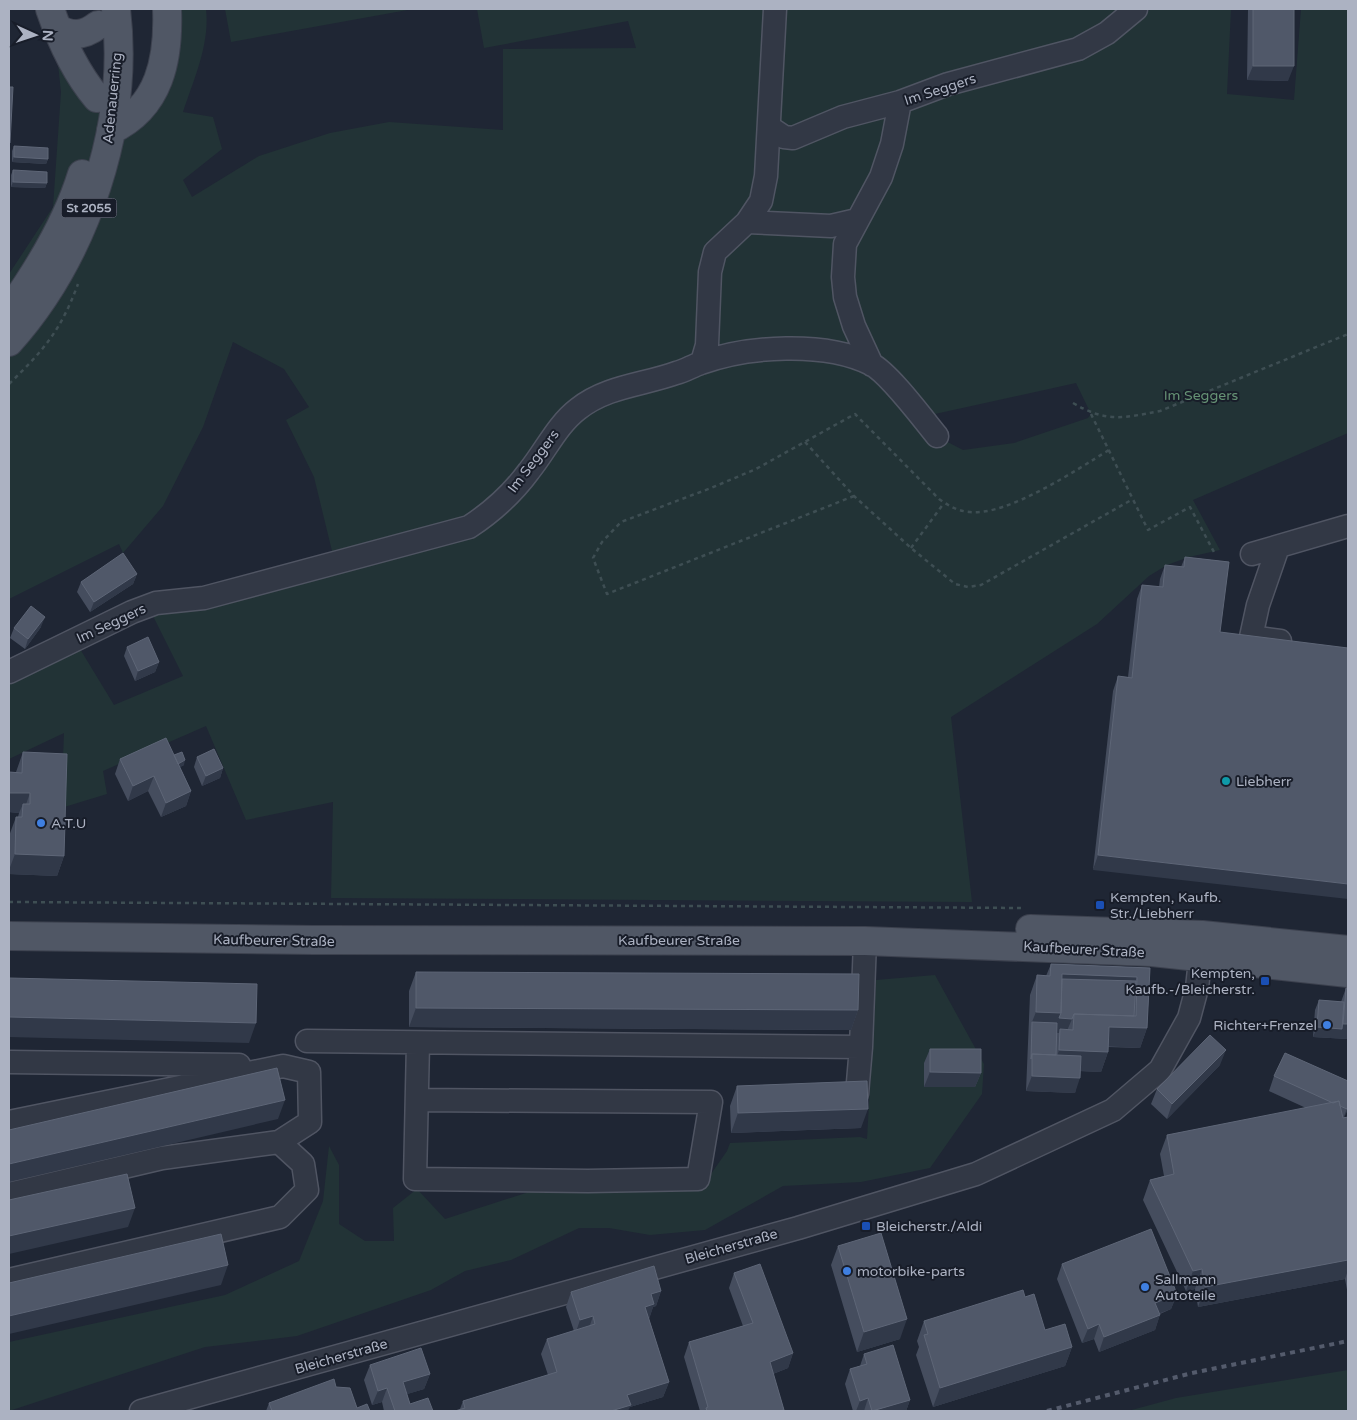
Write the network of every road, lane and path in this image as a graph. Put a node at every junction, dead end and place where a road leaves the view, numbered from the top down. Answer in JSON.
{"nodes":[{"id":1,"x":167,"y":9,"type":"edge"},
{"id":2,"x":775,"y":9,"type":"edge"},
{"id":3,"x":1136,"y":9,"type":"edge"},
{"id":4,"x":104,"y":14,"type":"edge"},
{"id":5,"x":53,"y":18,"type":"edge"},
{"id":6,"x":165,"y":51,"type":"junction"},
{"id":7,"x":118,"y":54,"type":"junction"},
{"id":8,"x":97,"y":98,"type":"junction"},
{"id":9,"x":900,"y":102,"type":"junction"},
{"id":10,"x":769,"y":127,"type":"junction"},
{"id":11,"x":111,"y":130,"type":"junction"},
{"id":12,"x":857,"y":220,"type":"junction"},
{"id":13,"x":747,"y":222,"type":"junction"},
{"id":14,"x":9,"y":311,"type":"edge"},
{"id":15,"x":1348,"y":334,"type":"edge"},
{"id":16,"x":9,"y":342,"type":"edge"},
{"id":17,"x":702,"y":362,"type":"junction"},
{"id":18,"x":872,"y":365,"type":"junction"},
{"id":19,"x":1073,"y":403,"type":"dead end"},
{"id":20,"x":1091,"y":414,"type":"junction"},
{"id":21,"x":937,"y":436,"type":"dead end"},
{"id":22,"x":805,"y":442,"type":"junction"},
{"id":23,"x":1109,"y":450,"type":"junction"},
{"id":24,"x":854,"y":496,"type":"junction"},
{"id":25,"x":1133,"y":499,"type":"junction"},
{"id":26,"x":944,"y":503,"type":"junction"},
{"id":27,"x":1348,"y":526,"type":"edge"},
{"id":28,"x":1278,"y":547,"type":"junction"},
{"id":29,"x":911,"y":548,"type":"junction"},
{"id":30,"x":1215,"y":554,"type":"dead end"},
{"id":31,"x":1252,"y":554,"type":"dead end"},
{"id":32,"x":1300,"y":644,"type":"edge"},
{"id":33,"x":9,"y":672,"type":"edge"},
{"id":34,"x":9,"y":902,"type":"edge"},
{"id":35,"x":1026,"y":908,"type":"dead end"},
{"id":36,"x":9,"y":922,"type":"edge"},
{"id":37,"x":9,"y":936,"type":"edge"},
{"id":38,"x":865,"y":940,"type":"junction"},
{"id":39,"x":1201,"y":945,"type":"junction"},
{"id":40,"x":1348,"y":950,"type":"edge"},
{"id":41,"x":1348,"y":973,"type":"edge"},
{"id":42,"x":307,"y":1041,"type":"dead end"},
{"id":43,"x":418,"y":1043,"type":"junction"},
{"id":44,"x":861,"y":1048,"type":"junction"},
{"id":45,"x":9,"y":1062,"type":"edge"},
{"id":46,"x":283,"y":1066,"type":"junction"},
{"id":47,"x":818,"y":1096,"type":"edge"},
{"id":48,"x":417,"y":1100,"type":"junction"},
{"id":49,"x":9,"y":1122,"type":"edge"},
{"id":50,"x":279,"y":1142,"type":"junction"},
{"id":51,"x":9,"y":1194,"type":"edge"},
{"id":52,"x":9,"y":1280,"type":"edge"},
{"id":53,"x":140,"y":1411,"type":"edge"}],
"edges":[{"from":1,"to":6,"type":"main road"},
{"from":2,"to":10,"type":"street"},
{"from":3,"to":9,"type":"street","name":"Im Seggers"},
{"from":4,"to":5,"type":"main road"},
{"from":4,"to":7,"type":"main road","name":"Adenauerring","number":"St 2055"},
{"from":4,"to":8,"type":"main road","name":"Adenauerring","number":"St 2055"},
{"from":5,"to":8,"type":"main road"},
{"from":6,"to":7,"type":"main road"},
{"from":6,"to":11,"type":"main road"},
{"from":7,"to":11,"type":"main road","name":"Adenauerring","number":"St 2055"},
{"from":8,"to":14,"type":"main road","name":"Adenauerring","number":"St 2055"},
{"from":9,"to":10,"type":"street","name":"Im Seggers"},
{"from":9,"to":12,"type":"street"},
{"from":10,"to":13,"type":"street"},
{"from":11,"to":16,"type":"main road","name":"Adenauerring","number":"St 2055"},
{"from":12,"to":13,"type":"street"},
{"from":12,"to":18,"type":"street"},
{"from":13,"to":17,"type":"street"},
{"from":15,"to":20,"type":"path"},
{"from":17,"to":18,"type":"street","name":"Im Seggers"},
{"from":17,"to":33,"type":"street","name":"Im Seggers"},
{"from":18,"to":21,"type":"street"},
{"from":19,"to":20,"type":"path"},
{"from":20,"to":23,"type":"path"},
{"from":22,"to":24,"type":"path"},
{"from":22,"to":24,"type":"path"},
{"from":22,"to":26,"type":"path"},
{"from":23,"to":25,"type":"path"},
{"from":23,"to":26,"type":"path"},
{"from":24,"to":29,"type":"path"},
{"from":25,"to":29,"type":"path"},
{"from":25,"to":30,"type":"path"},
{"from":26,"to":29,"type":"path"},
{"from":27,"to":28,"type":"street"},
{"from":28,"to":31,"type":"street"},
{"from":28,"to":32,"type":"street"},
{"from":34,"to":35,"type":"path"},
{"from":36,"to":39,"type":"main road","name":"Kaufbeurer Straße"},
{"from":37,"to":38,"type":"main road","name":"Kaufbeurer Straße"},
{"from":38,"to":39,"type":"main road","name":"Kaufbeurer Straße"},
{"from":38,"to":44,"type":"street"},
{"from":39,"to":40,"type":"main road","name":"Kaufbeurer Straße"},
{"from":39,"to":41,"type":"main road","name":"Kaufbeurer Straße"},
{"from":39,"to":53,"type":"street","name":"Bleicherstraße"},
{"from":42,"to":43,"type":"street"},
{"from":43,"to":44,"type":"street"},
{"from":43,"to":48,"type":"street"},
{"from":44,"to":47,"type":"street"},
{"from":45,"to":46,"type":"street"},
{"from":46,"to":49,"type":"street"},
{"from":46,"to":50,"type":"street"},
{"from":48,"to":48,"type":"street"},
{"from":50,"to":51,"type":"street"},
{"from":50,"to":52,"type":"street"}]}
